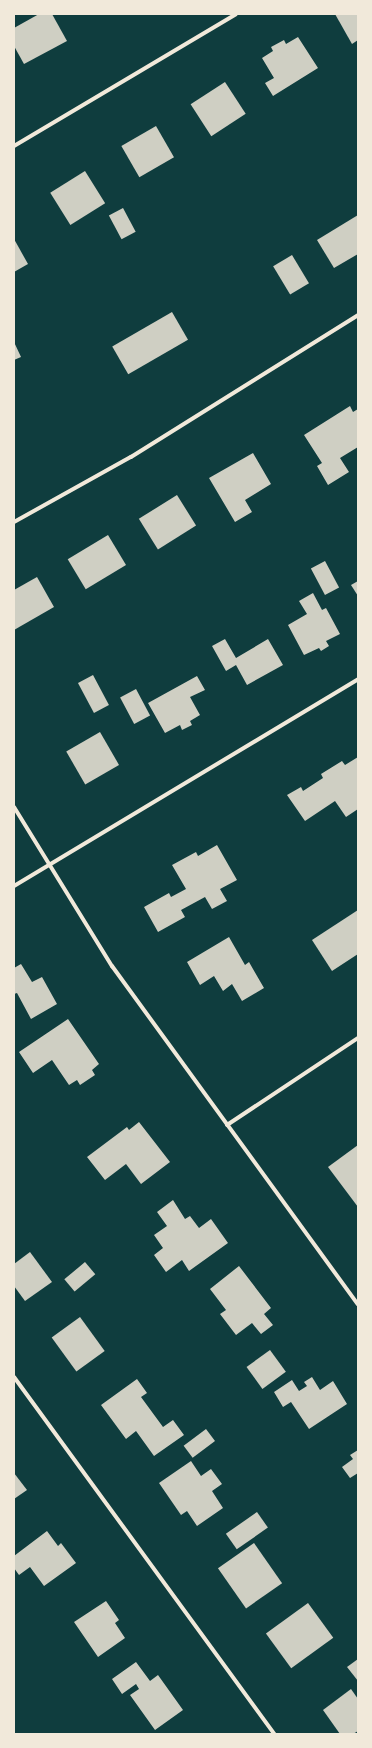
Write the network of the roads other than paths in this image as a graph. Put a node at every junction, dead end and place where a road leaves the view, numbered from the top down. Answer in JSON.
{"nodes":[{"id":1,"x":236,"y":14,"type":"edge"},
{"id":2,"x":14,"y":146,"type":"edge"},
{"id":3,"x":358,"y":315,"type":"edge"},
{"id":4,"x":14,"y":522,"type":"edge"},
{"id":5,"x":358,"y":679,"type":"edge"},
{"id":6,"x":14,"y":808,"type":"edge"},
{"id":7,"x":48,"y":866,"type":"junction"},
{"id":8,"x":14,"y":886,"type":"edge"},
{"id":9,"x":358,"y":1038,"type":"edge"},
{"id":10,"x":227,"y":1125,"type":"junction"},
{"id":11,"x":358,"y":1304,"type":"edge"},
{"id":12,"x":14,"y":1377,"type":"edge"},
{"id":13,"x":274,"y":1734,"type":"edge"}],
"edges":[{"from":1,"to":2,"type":"street"},
{"from":3,"to":4,"type":"street"},
{"from":5,"to":7,"type":"street"},
{"from":6,"to":7,"type":"street"},
{"from":7,"to":8,"type":"street"},
{"from":7,"to":10,"type":"street"},
{"from":9,"to":10,"type":"street"},
{"from":10,"to":11,"type":"street"},
{"from":12,"to":13,"type":"street"}]}
